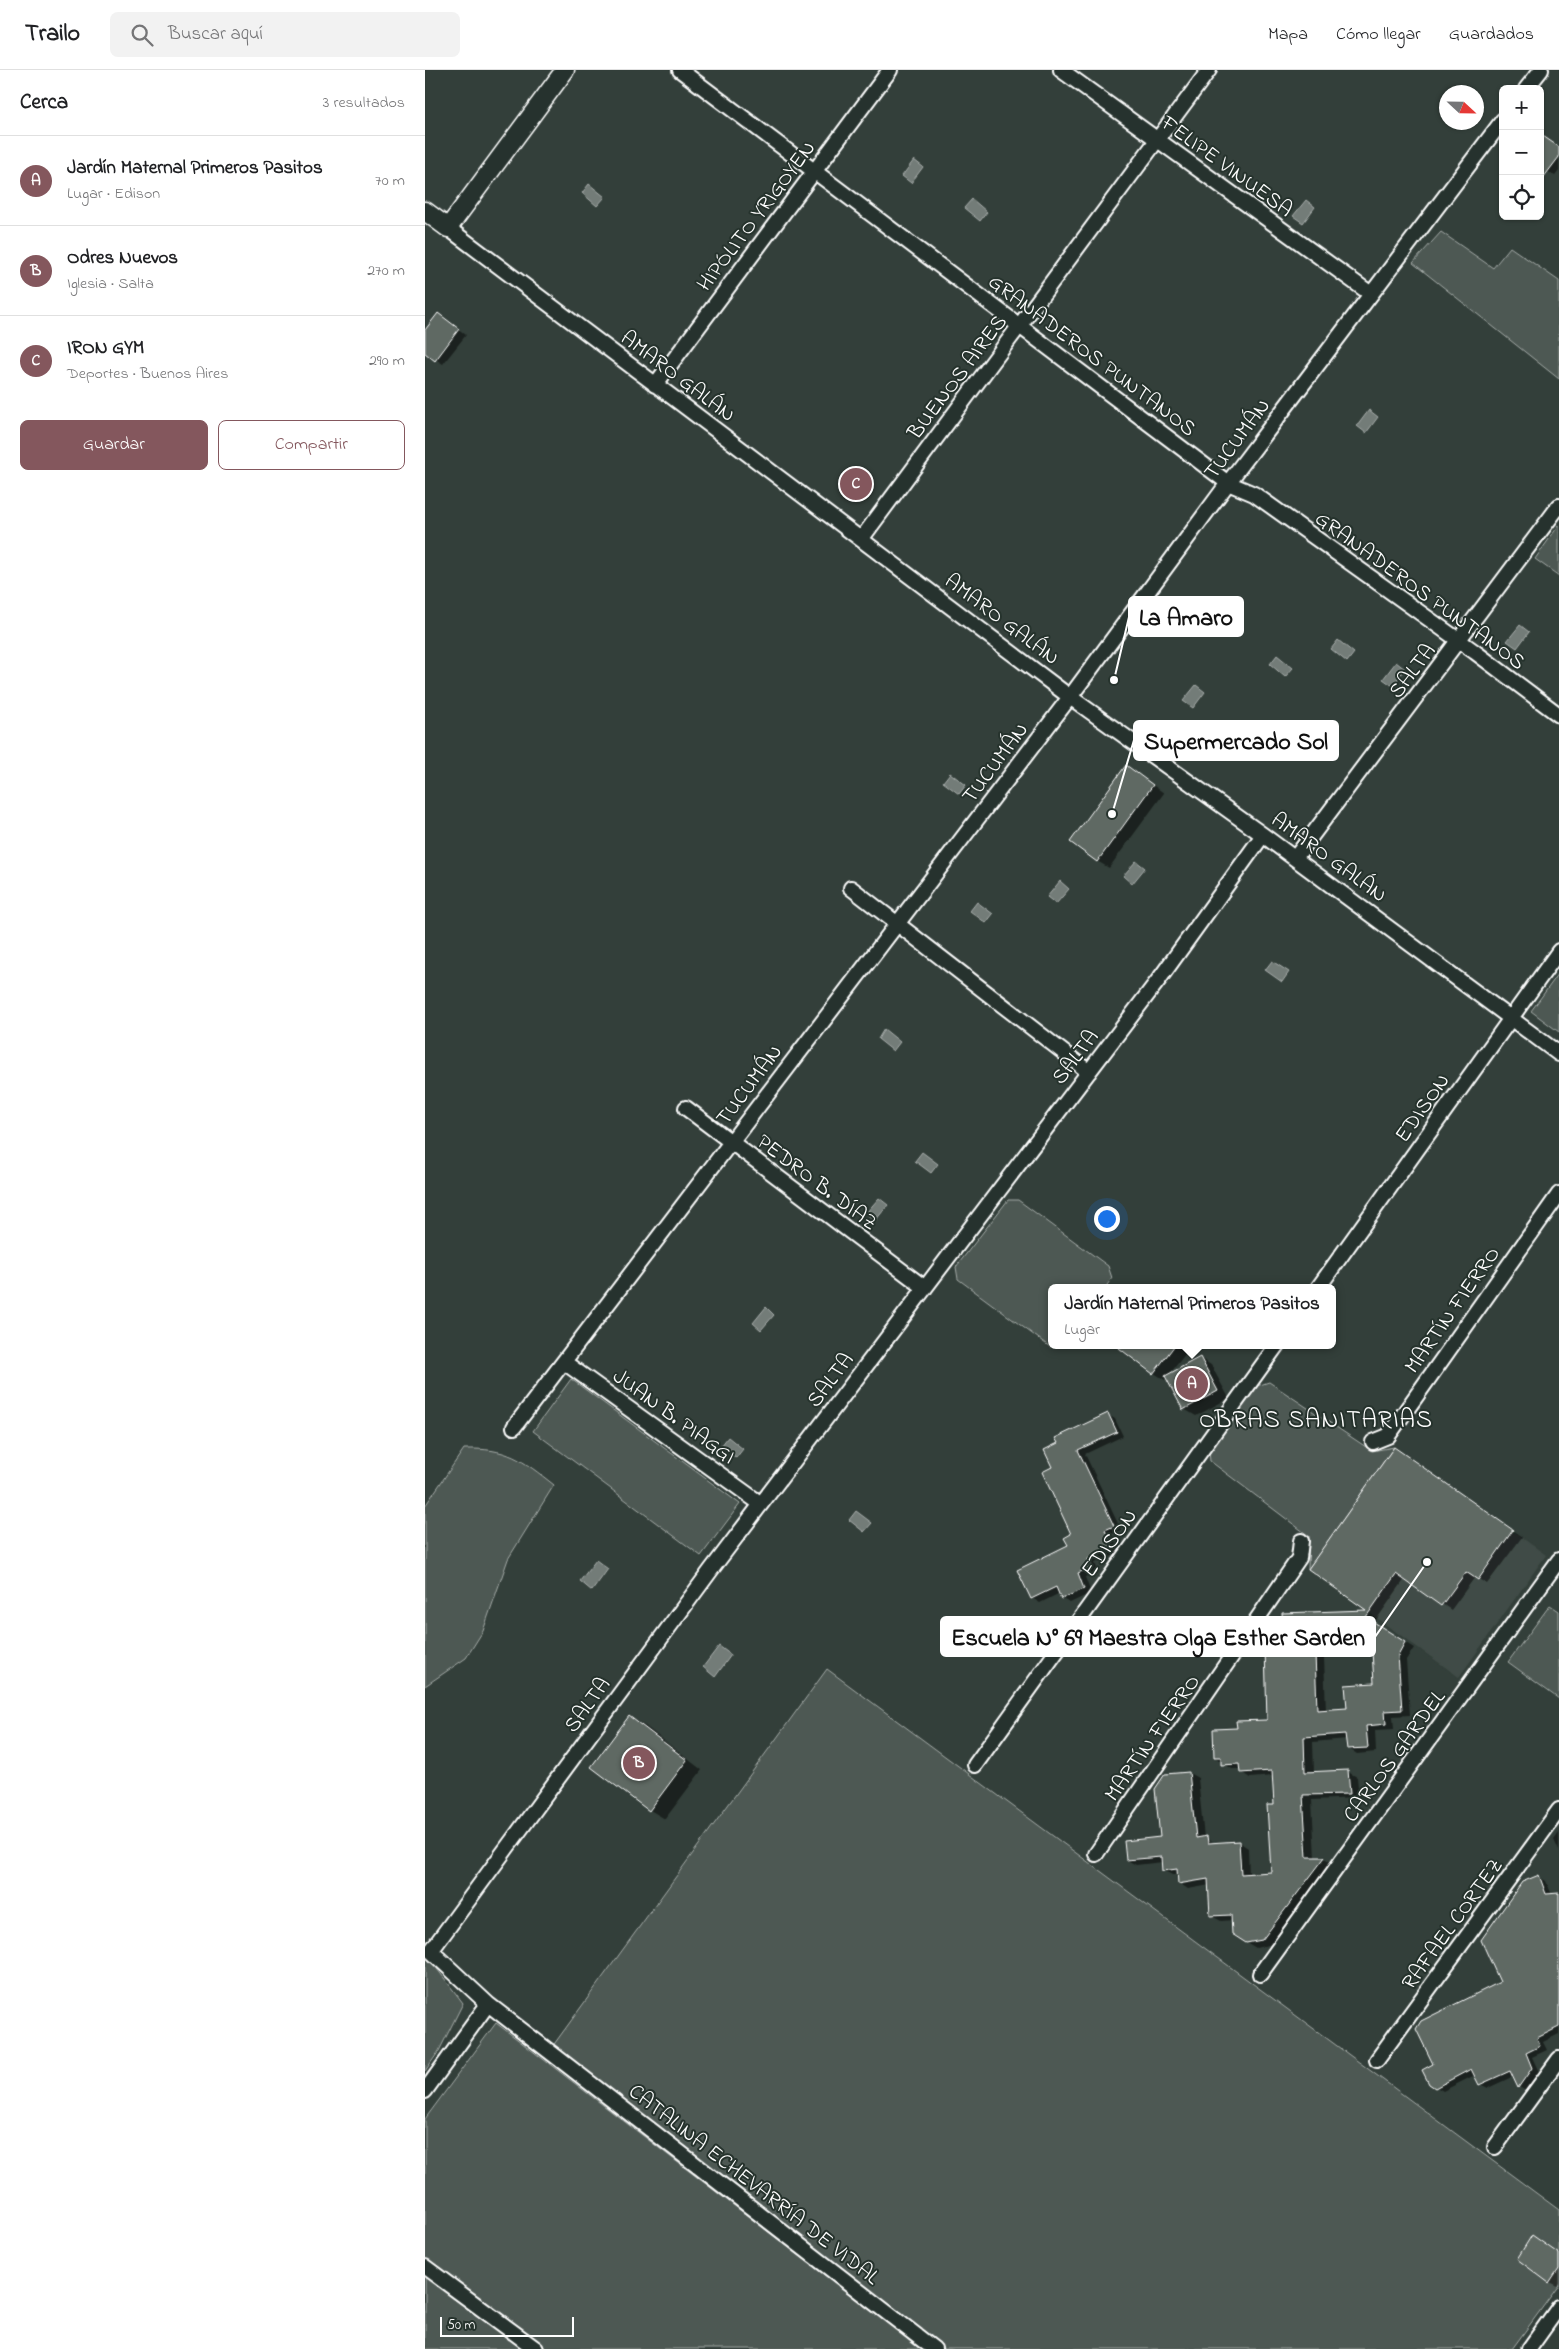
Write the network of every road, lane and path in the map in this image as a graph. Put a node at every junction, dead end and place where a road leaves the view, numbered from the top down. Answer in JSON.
{"nodes":[{"id":1,"x":565,"y":70,"type":"edge"},
{"id":2,"x":680,"y":70,"type":"edge"},
{"id":3,"x":890,"y":70,"type":"edge"},
{"id":4,"x":1061,"y":70,"type":"edge"},
{"id":5,"x":1209,"y":70,"type":"edge"},
{"id":6,"x":1541,"y":70,"type":"edge"},
{"id":7,"x":1530,"y":85,"type":"edge"},
{"id":8,"x":1499,"y":125,"type":"edge"},
{"id":9,"x":1157,"y":140,"type":"junction"},
{"id":10,"x":814,"y":171,"type":"junction"},
{"id":11,"x":425,"y":211,"type":"edge"},
{"id":12,"x":448,"y":228,"type":"junction"},
{"id":13,"x":1371,"y":294,"type":"junction"},
{"id":14,"x":1020,"y":325,"type":"junction"},
{"id":15,"x":655,"y":386,"type":"junction"},
{"id":16,"x":1228,"y":483,"type":"junction"},
{"id":17,"x":1559,"y":506,"type":"edge"},
{"id":18,"x":862,"y":538,"type":"junction"},
{"id":19,"x":1458,"y":640,"type":"junction"},
{"id":20,"x":1070,"y":697,"type":"junction"},
{"id":21,"x":1559,"y":715,"type":"edge"},
{"id":22,"x":1263,"y":835,"type":"junction"},
{"id":23,"x":1295,"y":858,"type":"junction"},
{"id":24,"x":851,"y":888,"type":"dead end"},
{"id":25,"x":898,"y":923,"type":"junction"},
{"id":26,"x":1559,"y":951,"type":"edge"},
{"id":27,"x":1511,"y":1017,"type":"junction"},
{"id":28,"x":1559,"y":1054,"type":"edge"},
{"id":29,"x":1089,"y":1072,"type":"junction"},
{"id":30,"x":686,"y":1108,"type":"dead end"},
{"id":31,"x":731,"y":1142,"type":"junction"},
{"id":32,"x":1559,"y":1194,"type":"edge"},
{"id":33,"x":1321,"y":1284,"type":"edge"},
{"id":34,"x":925,"y":1288,"type":"junction"},
{"id":35,"x":1274,"y":1349,"type":"edge"},
{"id":36,"x":564,"y":1362,"type":"junction"},
{"id":37,"x":515,"y":1427,"type":"dead end"},
{"id":38,"x":1373,"y":1442,"type":"dead end"},
{"id":39,"x":761,"y":1504,"type":"junction"},
{"id":40,"x":1301,"y":1541,"type":"dead end"},
{"id":41,"x":1559,"y":1560,"type":"edge"},
{"id":42,"x":975,"y":1765,"type":"dead end"},
{"id":43,"x":1559,"y":1810,"type":"edge"},
{"id":44,"x":1096,"y":1854,"type":"dead end"},
{"id":45,"x":431,"y":1951,"type":"joint"},
{"id":46,"x":1260,"y":1974,"type":"dead end"},
{"id":47,"x":488,"y":2004,"type":"junction"},
{"id":48,"x":1559,"y":2059,"type":"edge"},
{"id":49,"x":1377,"y":2060,"type":"dead end"},
{"id":50,"x":425,"y":2091,"type":"edge"},
{"id":51,"x":1495,"y":2147,"type":"dead end"},
{"id":52,"x":425,"y":2267,"type":"edge"},
{"id":53,"x":1559,"y":2308,"type":"edge"},
{"id":54,"x":536,"y":2349,"type":"edge"},
{"id":55,"x":934,"y":2349,"type":"edge"},
{"id":56,"x":1529,"y":2349,"type":"edge"}],
"edges":[{"from":1,"to":12,"type":"street"},
{"from":2,"to":10,"type":"street","name":"GRANADEROS PUNTANOS"},
{"from":3,"to":10,"type":"street","name":"HIPÓLITO YRIGOYEN"},
{"from":4,"to":9,"type":"street","name":"FELIPE VINUESA"},
{"from":5,"to":9,"type":"street","name":"BUENOS AIRES"},
{"from":6,"to":7,"type":"street"},
{"from":8,"to":13,"type":"street","name":"TUCUMÁN"},
{"from":9,"to":13,"type":"street","name":"FELIPE VINUESA"},
{"from":9,"to":14,"type":"street","name":"BUENOS AIRES"},
{"from":10,"to":14,"type":"street","name":"GRANADEROS PUNTANOS"},
{"from":10,"to":15,"type":"street","name":"HIPÓLITO YRIGOYEN"},
{"from":11,"to":12,"type":"street","name":"AMARO GALÁN"},
{"from":12,"to":15,"type":"street","name":"AMARO GALÁN"},
{"from":13,"to":16,"type":"street","name":"TUCUMÁN"},
{"from":14,"to":16,"type":"street","name":"GRANADEROS PUNTANOS"},
{"from":14,"to":18,"type":"street","name":"BUENOS AIRES"},
{"from":15,"to":18,"type":"street","name":"AMARO GALÁN"},
{"from":16,"to":19,"type":"street","name":"GRANADEROS PUNTANOS"},
{"from":16,"to":20,"type":"street","name":"TUCUMÁN"},
{"from":17,"to":19,"type":"street","name":"SALTA"},
{"from":18,"to":20,"type":"street","name":"AMARO GALÁN"},
{"from":19,"to":21,"type":"street","name":"GRANADEROS PUNTANOS"},
{"from":19,"to":23,"type":"street","name":"SALTA"},
{"from":20,"to":22,"type":"street","name":"AMARO GALÁN"},
{"from":20,"to":25,"type":"street","name":"TUCUMÁN"},
{"from":22,"to":23,"type":"street","name":"AMARO GALÁN"},
{"from":22,"to":29,"type":"street","name":"SALTA"},
{"from":23,"to":27,"type":"street","name":"AMARO GALÁN"},
{"from":24,"to":25,"type":"street"},
{"from":25,"to":29,"type":"street"},
{"from":25,"to":31,"type":"street","name":"TUCUMÁN"},
{"from":26,"to":27,"type":"street","name":"EDISON"},
{"from":27,"to":28,"type":"street","name":"AMARO GALÁN"},
{"from":27,"to":33,"type":"street","name":"EDISON"},
{"from":29,"to":34,"type":"street","name":"SALTA"},
{"from":30,"to":31,"type":"street","name":"PEDRO B. DÍAZ"},
{"from":31,"to":34,"type":"street","name":"PEDRO B. DÍAZ"},
{"from":31,"to":36,"type":"street","name":"TUCUMÁN"},
{"from":32,"to":38,"type":"street","name":"MARTÍN FIERRO"},
{"from":34,"to":39,"type":"street","name":"SALTA"},
{"from":35,"to":42,"type":"street","name":"EDISON"},
{"from":36,"to":37,"type":"street","name":"TUCUMÁN"},
{"from":36,"to":39,"type":"street","name":"JUAN B. PIAGGI"},
{"from":39,"to":45,"type":"street","name":"SALTA"},
{"from":40,"to":44,"type":"street","name":"MARTÍN FIERRO"},
{"from":41,"to":46,"type":"street","name":"CARLOS GARDEL"},
{"from":43,"to":49,"type":"street","name":"RAFAEL CORTEZ"},
{"from":45,"to":47,"type":"street","name":"CATALINA ECHEVARRÍA DE VIDAL"},
{"from":47,"to":50,"type":"street"},
{"from":47,"to":55,"type":"street","name":"CATALINA ECHEVARRÍA DE VIDAL"},
{"from":48,"to":51,"type":"street"},
{"from":52,"to":54,"type":"street"},
{"from":53,"to":56,"type":"street"}]}
